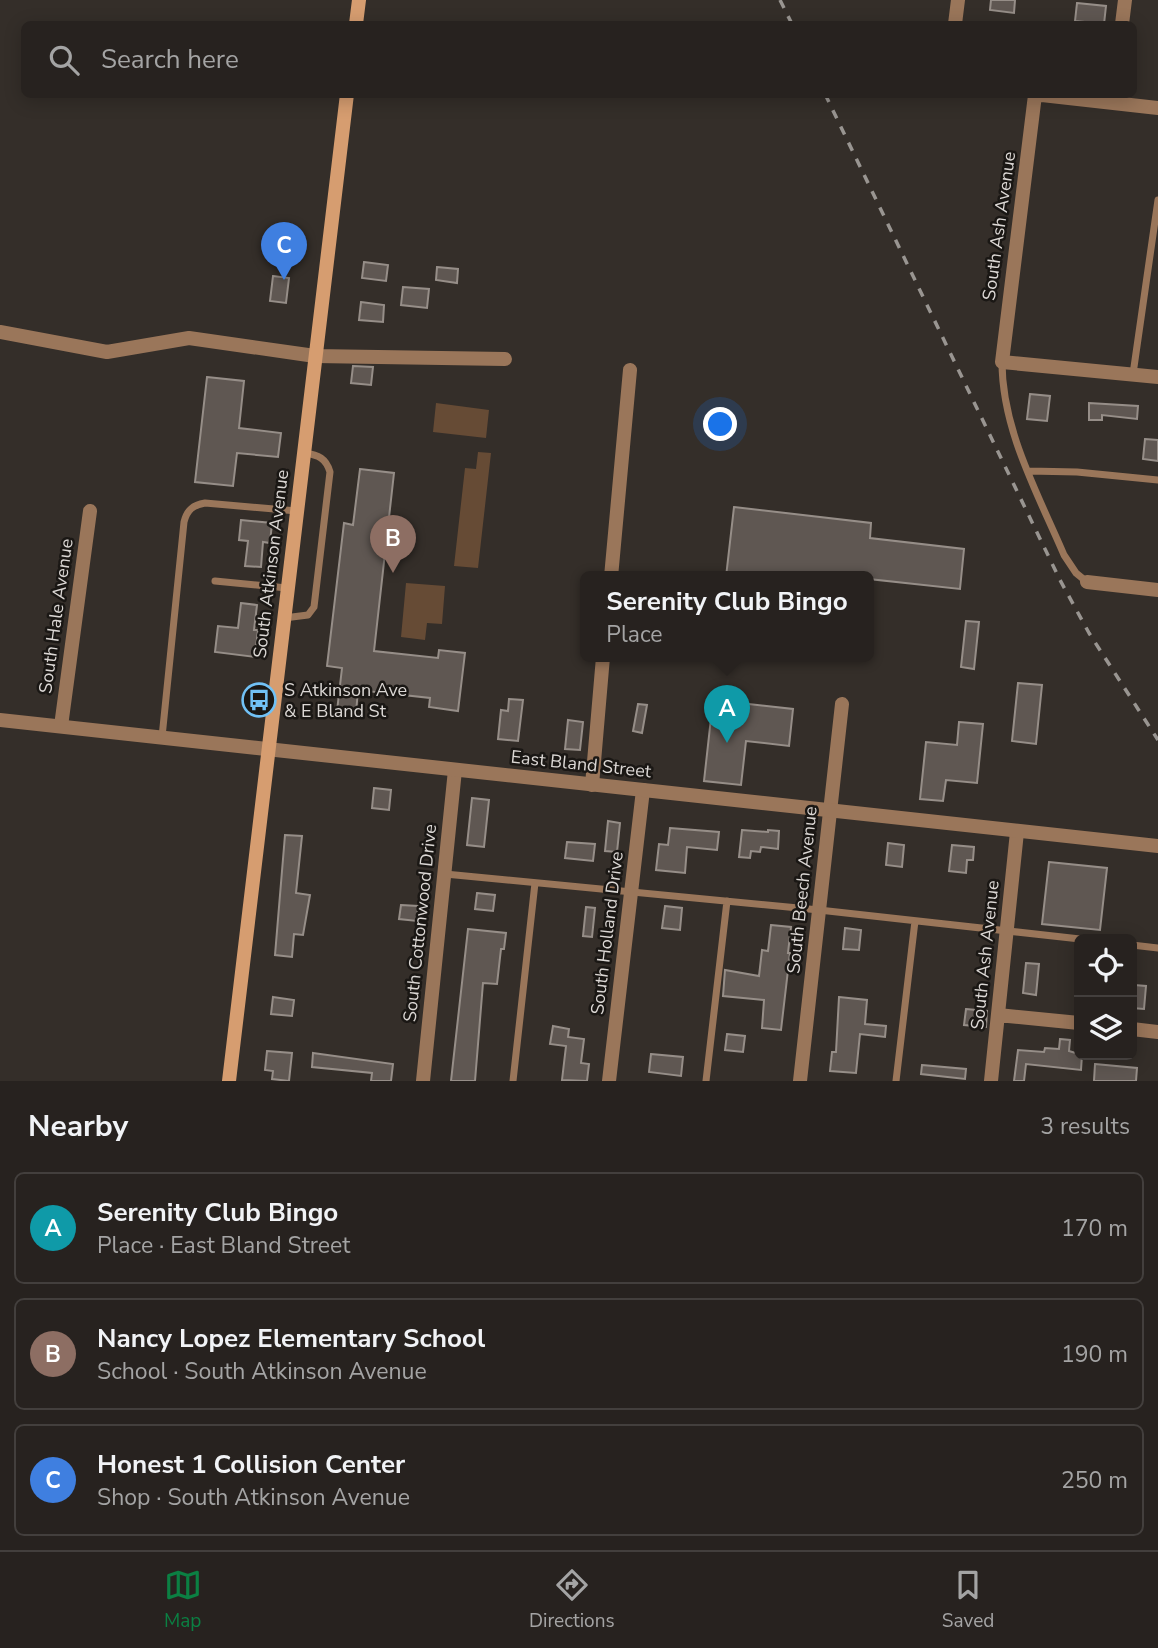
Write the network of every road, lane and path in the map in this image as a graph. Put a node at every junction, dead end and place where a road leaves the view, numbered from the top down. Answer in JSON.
{"nodes":[{"id":1,"x":359,"y":0,"type":"edge"},
{"id":2,"x":958,"y":0,"type":"edge"},
{"id":3,"x":1125,"y":0,"type":"edge"},
{"id":4,"x":356,"y":21,"type":"edge"},
{"id":5,"x":955,"y":21,"type":"edge"},
{"id":6,"x":1122,"y":21,"type":"edge"},
{"id":7,"x":347,"y":98,"type":"edge"},
{"id":8,"x":1034,"y":98,"type":"edge"},
{"id":9,"x":1094,"y":98,"type":"edge"},
{"id":10,"x":1114,"y":99,"type":"edge"},
{"id":11,"x":1158,"y":108,"type":"edge"},
{"id":12,"x":1158,"y":200,"type":"edge"},
{"id":13,"x":0,"y":332,"type":"edge"},
{"id":14,"x":315,"y":356,"type":"junction"},
{"id":15,"x":505,"y":359,"type":"dead end"},
{"id":16,"x":1002,"y":362,"type":"junction"},
{"id":17,"x":630,"y":370,"type":"dead end"},
{"id":18,"x":1133,"y":374,"type":"junction"},
{"id":19,"x":1158,"y":377,"type":"edge"},
{"id":20,"x":303,"y":453,"type":"junction"},
{"id":21,"x":1029,"y":471,"type":"junction"},
{"id":22,"x":1158,"y":480,"type":"edge"},
{"id":23,"x":90,"y":511,"type":"dead end"},
{"id":24,"x":297,"y":511,"type":"junction"},
{"id":25,"x":612,"y":571,"type":"edge"},
{"id":26,"x":215,"y":581,"type":"dead end"},
{"id":27,"x":1087,"y":582,"type":"joint"},
{"id":28,"x":287,"y":588,"type":"junction"},
{"id":29,"x":1158,"y":590,"type":"edge"},
{"id":30,"x":284,"y":617,"type":"junction"},
{"id":31,"x":603,"y":662,"type":"edge"},
{"id":32,"x":842,"y":704,"type":"dead end"},
{"id":33,"x":0,"y":720,"type":"edge"},
{"id":34,"x":61,"y":726,"type":"junction"},
{"id":35,"x":162,"y":737,"type":"junction"},
{"id":36,"x":268,"y":749,"type":"junction"},
{"id":37,"x":456,"y":770,"type":"junction"},
{"id":38,"x":592,"y":785,"type":"junction"},
{"id":39,"x":643,"y":790,"type":"junction"},
{"id":40,"x":830,"y":811,"type":"junction"},
{"id":41,"x":1017,"y":832,"type":"junction"},
{"id":42,"x":1158,"y":846,"type":"edge"},
{"id":43,"x":445,"y":874,"type":"junction"},
{"id":44,"x":535,"y":883,"type":"junction"},
{"id":45,"x":631,"y":892,"type":"junction"},
{"id":46,"x":727,"y":901,"type":"junction"},
{"id":47,"x":819,"y":910,"type":"junction"},
{"id":48,"x":915,"y":921,"type":"junction"},
{"id":49,"x":1007,"y":932,"type":"junction"},
{"id":50,"x":1074,"y":938,"type":"edge"},
{"id":51,"x":1137,"y":946,"type":"edge"},
{"id":52,"x":1158,"y":948,"type":"edge"},
{"id":53,"x":998,"y":1015,"type":"junction"},
{"id":54,"x":1074,"y":1023,"type":"edge"},
{"id":55,"x":1137,"y":1030,"type":"edge"},
{"id":56,"x":1158,"y":1032,"type":"edge"},
{"id":57,"x":229,"y":1081,"type":"edge"},
{"id":58,"x":423,"y":1081,"type":"edge"},
{"id":59,"x":513,"y":1081,"type":"edge"},
{"id":60,"x":609,"y":1081,"type":"edge"},
{"id":61,"x":706,"y":1081,"type":"edge"},
{"id":62,"x":800,"y":1081,"type":"edge"},
{"id":63,"x":896,"y":1081,"type":"edge"},
{"id":64,"x":991,"y":1081,"type":"edge"}],
"edges":[{"from":1,"to":4,"type":"main road"},
{"from":2,"to":5,"type":"street"},
{"from":3,"to":6,"type":"street"},
{"from":7,"to":14,"type":"main road","name":"South Atkinson Avenue"},
{"from":8,"to":16,"type":"street","name":"South Ash Avenue"},
{"from":9,"to":10,"type":"street"},
{"from":10,"to":11,"type":"street"},
{"from":12,"to":18,"type":"lane"},
{"from":13,"to":14,"type":"street"},
{"from":14,"to":15,"type":"street"},
{"from":14,"to":20,"type":"main road","name":"South Atkinson Avenue"},
{"from":16,"to":18,"type":"street"},
{"from":16,"to":21,"type":"lane"},
{"from":17,"to":25,"type":"street"},
{"from":18,"to":19,"type":"street"},
{"from":20,"to":24,"type":"main road","name":"South Atkinson Avenue"},
{"from":20,"to":30,"type":"lane"},
{"from":21,"to":22,"type":"lane"},
{"from":21,"to":27,"type":"lane"},
{"from":23,"to":34,"type":"street","name":"South Hale Avenue"},
{"from":24,"to":28,"type":"main road","name":"South Atkinson Avenue"},
{"from":24,"to":35,"type":"lane"},
{"from":26,"to":28,"type":"lane"},
{"from":27,"to":29,"type":"street"},
{"from":28,"to":30,"type":"main road","name":"South Atkinson Avenue"},
{"from":30,"to":36,"type":"main road","name":"South Atkinson Avenue"},
{"from":31,"to":38,"type":"street"},
{"from":32,"to":40,"type":"street","name":"South Beech Avenue"},
{"from":33,"to":34,"type":"street","name":"East Bland Street"},
{"from":34,"to":35,"type":"street","name":"East Bland Street"},
{"from":35,"to":36,"type":"street","name":"East Bland Street"},
{"from":36,"to":37,"type":"street","name":"East Bland Street"},
{"from":36,"to":57,"type":"main road","name":"South Atkinson Avenue"},
{"from":37,"to":38,"type":"street","name":"East Bland Street"},
{"from":37,"to":43,"type":"street","name":"South Cottonwood Drive"},
{"from":38,"to":39,"type":"street","name":"East Bland Street"},
{"from":39,"to":40,"type":"street","name":"East Bland Street"},
{"from":39,"to":45,"type":"street","name":"South Holland Drive"},
{"from":40,"to":41,"type":"street","name":"East Bland Street"},
{"from":40,"to":47,"type":"street","name":"South Beech Avenue"},
{"from":41,"to":42,"type":"street","name":"East Bland Street"},
{"from":41,"to":49,"type":"street","name":"South Ash Avenue"},
{"from":43,"to":44,"type":"lane"},
{"from":43,"to":58,"type":"street","name":"South Cottonwood Drive"},
{"from":44,"to":45,"type":"lane"},
{"from":44,"to":59,"type":"lane"},
{"from":45,"to":46,"type":"lane"},
{"from":45,"to":60,"type":"street","name":"South Holland Drive"},
{"from":46,"to":47,"type":"lane"},
{"from":46,"to":61,"type":"lane"},
{"from":47,"to":48,"type":"lane"},
{"from":47,"to":62,"type":"street","name":"South Beech Avenue"},
{"from":48,"to":49,"type":"lane"},
{"from":48,"to":63,"type":"lane"},
{"from":49,"to":50,"type":"lane"},
{"from":49,"to":53,"type":"street","name":"South Ash Avenue"},
{"from":51,"to":52,"type":"lane"},
{"from":53,"to":54,"type":"street"},
{"from":53,"to":64,"type":"street","name":"South Ash Avenue"},
{"from":55,"to":56,"type":"street"}]}
